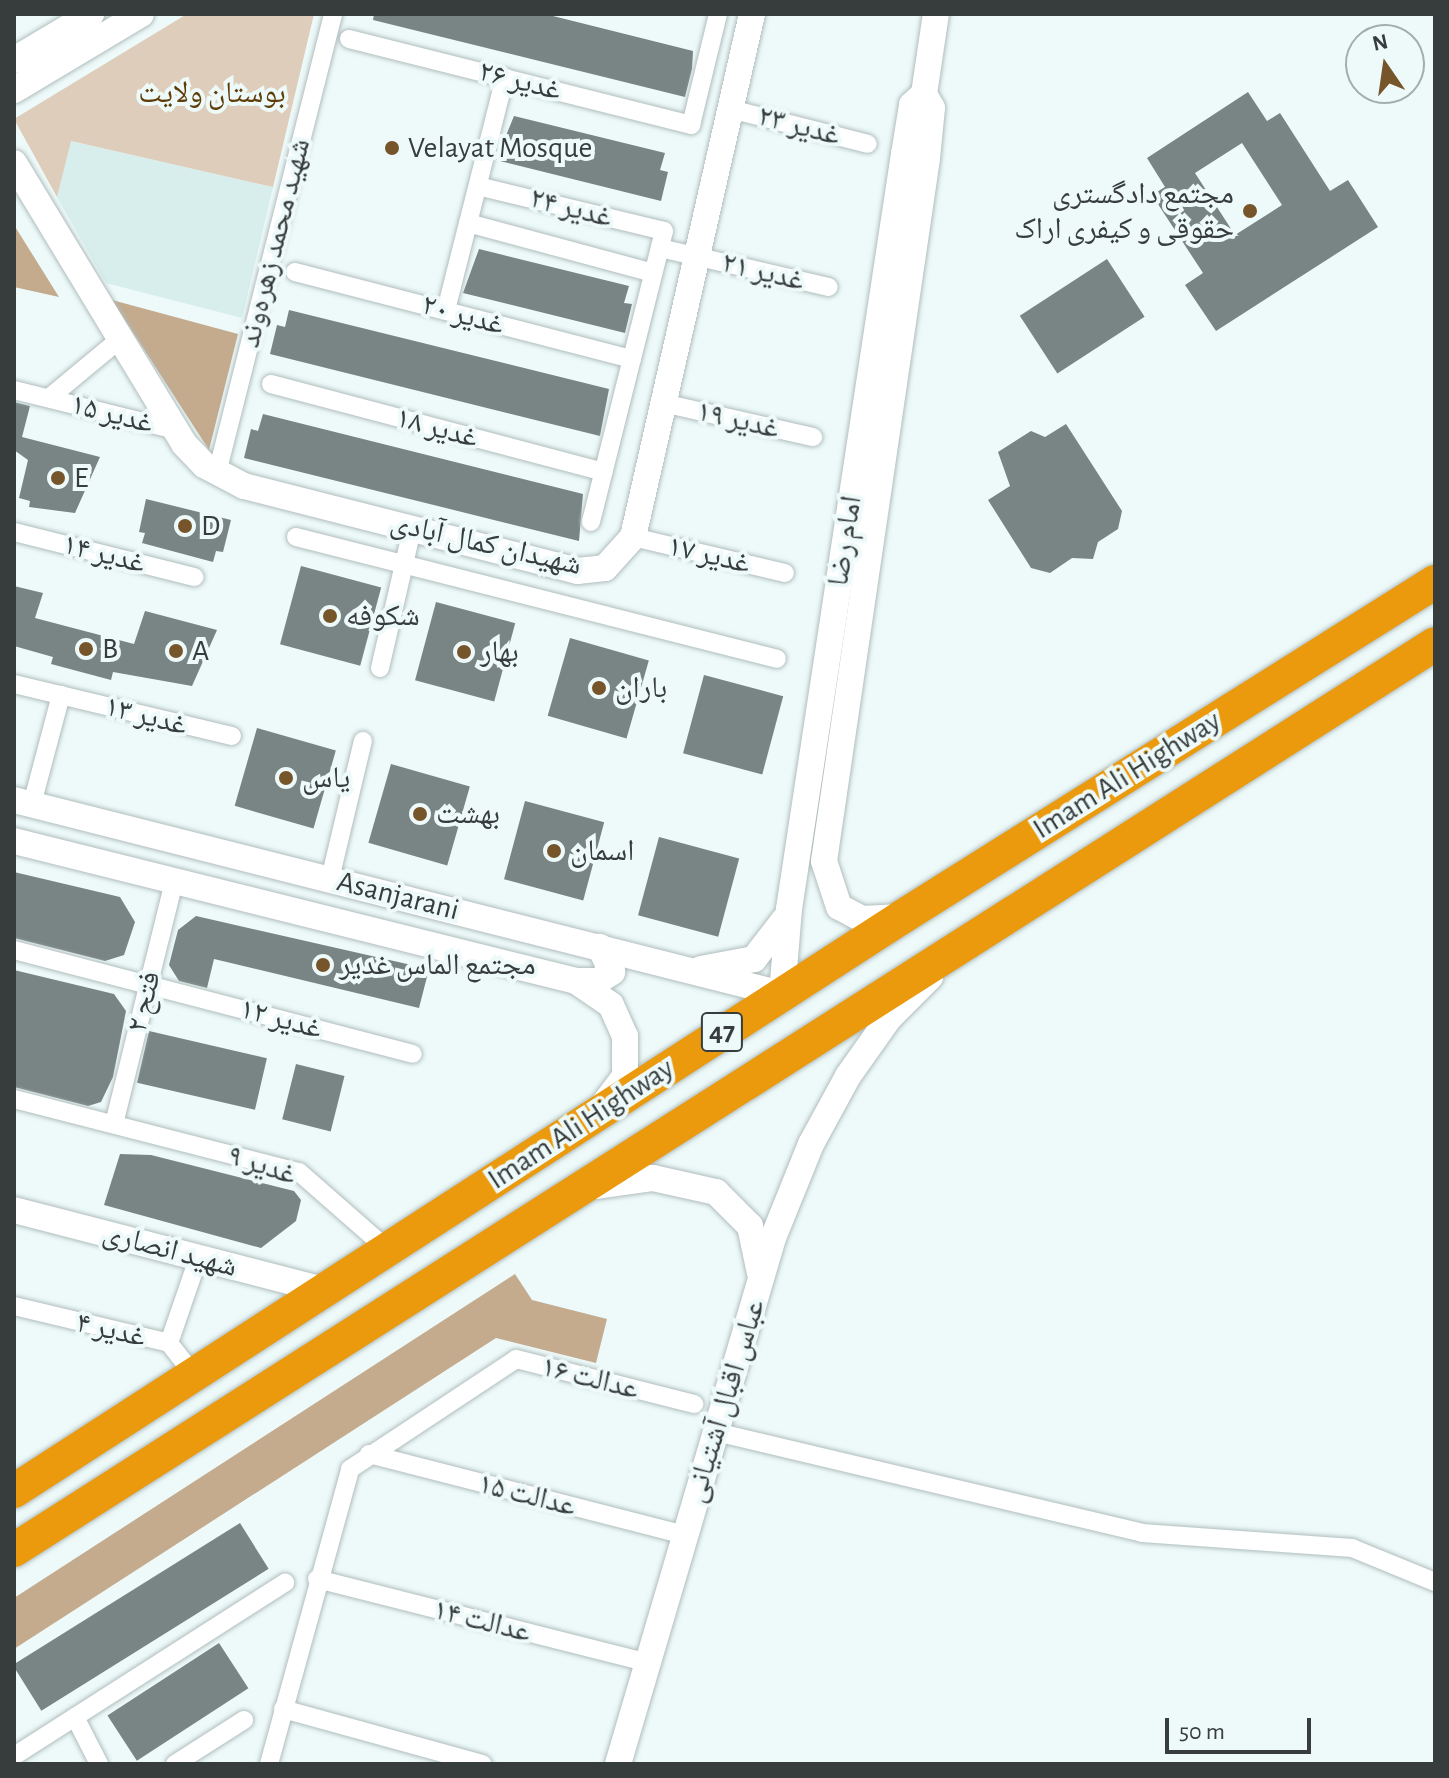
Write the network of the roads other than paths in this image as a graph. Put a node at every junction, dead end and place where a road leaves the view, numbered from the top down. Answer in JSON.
{"nodes":[{"id":1,"x":91,"y":14,"type":"edge"},
{"id":2,"x":141,"y":14,"type":"edge"},
{"id":3,"x":333,"y":14,"type":"edge"},
{"id":4,"x":752,"y":14,"type":"edge"},
{"id":5,"x":936,"y":14,"type":"edge"},
{"id":6,"x":712,"y":15,"type":"edge"},
{"id":7,"x":349,"y":39,"type":"dead end"},
{"id":8,"x":14,"y":60,"type":"edge"},
{"id":9,"x":505,"y":77,"type":"junction"},
{"id":10,"x":14,"y":90,"type":"edge"},
{"id":11,"x":730,"y":109,"type":"junction"},
{"id":12,"x":868,"y":144,"type":"dead end"},
{"id":13,"x":14,"y":163,"type":"edge"},
{"id":14,"x":478,"y":186,"type":"junction"},
{"id":15,"x":468,"y":223,"type":"junction"},
{"id":16,"x":662,"y":240,"type":"junction"},
{"id":17,"x":696,"y":257,"type":"junction"},
{"id":18,"x":295,"y":272,"type":"dead end"},
{"id":19,"x":653,"y":273,"type":"junction"},
{"id":20,"x":829,"y":287,"type":"dead end"},
{"id":21,"x":446,"y":310,"type":"junction"},
{"id":22,"x":120,"y":339,"type":"junction"},
{"id":23,"x":632,"y":359,"type":"junction"},
{"id":24,"x":271,"y":384,"type":"dead end"},
{"id":25,"x":14,"y":390,"type":"edge"},
{"id":26,"x":49,"y":398,"type":"junction"},
{"id":27,"x":663,"y":403,"type":"junction"},
{"id":28,"x":176,"y":430,"type":"junction"},
{"id":29,"x":813,"y":437,"type":"dead end"},
{"id":30,"x":604,"y":472,"type":"junction"},
{"id":31,"x":217,"y":473,"type":"junction"},
{"id":32,"x":591,"y":522,"type":"dead end"},
{"id":33,"x":412,"y":529,"type":"junction"},
{"id":34,"x":14,"y":532,"type":"edge"},
{"id":35,"x":296,"y":537,"type":"dead end"},
{"id":36,"x":633,"y":537,"type":"junction"},
{"id":37,"x":403,"y":566,"type":"junction"},
{"id":38,"x":785,"y":573,"type":"dead end"},
{"id":39,"x":194,"y":577,"type":"dead end"},
{"id":40,"x":1435,"y":582,"type":"edge"},
{"id":41,"x":1435,"y":644,"type":"edge"},
{"id":42,"x":777,"y":659,"type":"dead end"},
{"id":43,"x":380,"y":668,"type":"dead end"},
{"id":44,"x":14,"y":684,"type":"edge"},
{"id":45,"x":61,"y":695,"type":"junction"},
{"id":46,"x":232,"y":736,"type":"dead end"},
{"id":47,"x":363,"y":741,"type":"dead end"},
{"id":48,"x":23,"y":802,"type":"edge"},
{"id":49,"x":814,"y":832,"type":"junction"},
{"id":50,"x":14,"y":841,"type":"edge"},
{"id":51,"x":330,"y":879,"type":"junction"},
{"id":52,"x":174,"y":881,"type":"junction"},
{"id":53,"x":789,"y":909,"type":"junction"},
{"id":54,"x":902,"y":917,"type":"junction"},
{"id":55,"x":600,"y":947,"type":"junction"},
{"id":56,"x":957,"y":947,"type":"junction"},
{"id":57,"x":14,"y":950,"type":"edge"},
{"id":58,"x":681,"y":972,"type":"junction"},
{"id":59,"x":576,"y":981,"type":"junction"},
{"id":60,"x":149,"y":984,"type":"junction"},
{"id":61,"x":782,"y":994,"type":"junction"},
{"id":62,"x":413,"y":1054,"type":"dead end"},
{"id":63,"x":14,"y":1099,"type":"edge"},
{"id":64,"x":597,"y":1113,"type":"junction"},
{"id":65,"x":114,"y":1124,"type":"junction"},
{"id":66,"x":570,"y":1194,"type":"junction"},
{"id":67,"x":16,"y":1209,"type":"edge"},
{"id":68,"x":387,"y":1249,"type":"junction"},
{"id":69,"x":198,"y":1259,"type":"junction"},
{"id":70,"x":761,"y":1281,"type":"junction"},
{"id":71,"x":323,"y":1290,"type":"junction"},
{"id":72,"x":14,"y":1306,"type":"edge"},
{"id":73,"x":169,"y":1343,"type":"junction"},
{"id":74,"x":194,"y":1375,"type":"junction"},
{"id":75,"x":694,"y":1404,"type":"dead end"},
{"id":76,"x":716,"y":1432,"type":"junction"},
{"id":77,"x":369,"y":1454,"type":"junction"},
{"id":78,"x":48,"y":1469,"type":"junction"},
{"id":79,"x":14,"y":1478,"type":"edge"},
{"id":80,"x":14,"y":1491,"type":"edge"},
{"id":81,"x":685,"y":1535,"type":"junction"},
{"id":82,"x":14,"y":1550,"type":"edge"},
{"id":83,"x":317,"y":1579,"type":"junction"},
{"id":84,"x":1435,"y":1582,"type":"edge"},
{"id":85,"x":285,"y":1583,"type":"dead end"},
{"id":86,"x":648,"y":1663,"type":"junction"},
{"id":87,"x":283,"y":1709,"type":"junction"},
{"id":88,"x":75,"y":1717,"type":"junction"},
{"id":89,"x":244,"y":1720,"type":"dead end"},
{"id":90,"x":14,"y":1756,"type":"edge"},
{"id":91,"x":99,"y":1764,"type":"edge"},
{"id":92,"x":175,"y":1764,"type":"edge"},
{"id":93,"x":269,"y":1764,"type":"edge"},
{"id":94,"x":483,"y":1764,"type":"edge"},
{"id":95,"x":618,"y":1764,"type":"edge"}],
"edges":[{"from":1,"to":8,"type":"main road"},
{"from":2,"to":10,"type":"main road"},
{"from":3,"to":31,"type":"street","name":"شهید محمد زهره‌وند"},
{"from":4,"to":11,"type":"main road","name":"شهیدان کمال آبادی"},
{"from":5,"to":49,"type":"main road","name":"امام رضا"},
{"from":6,"to":9,"type":"street","name":"غدیر ۲۶"},
{"from":7,"to":9,"type":"street","name":"غدیر ۲۶"},
{"from":9,"to":14,"type":"street"},
{"from":11,"to":12,"type":"street","name":"غدیر ۲۳"},
{"from":11,"to":17,"type":"main road","name":"شهیدان کمال آبادی"},
{"from":13,"to":22,"type":"main road","name":"شهیدان کمال آبادی"},
{"from":14,"to":15,"type":"street"},
{"from":14,"to":16,"type":"street","name":"غدیر ۲۴"},
{"from":15,"to":19,"type":"street","name":"غدیر ۲۴"},
{"from":15,"to":21,"type":"street"},
{"from":16,"to":17,"type":"street","name":"غدیر ۲۴"},
{"from":16,"to":19,"type":"street"},
{"from":17,"to":20,"type":"street","name":"غدیر ۲۱"},
{"from":17,"to":27,"type":"main road","name":"شهیدان کمال آبادی"},
{"from":18,"to":21,"type":"street","name":"غدیر ۲۰"},
{"from":19,"to":23,"type":"street"},
{"from":21,"to":23,"type":"street","name":"غدیر ۲۰"},
{"from":22,"to":26,"type":"street","name":"غدیر ۱۵"},
{"from":22,"to":28,"type":"main road","name":"شهیدان کمال آبادی"},
{"from":23,"to":30,"type":"street"},
{"from":24,"to":30,"type":"street","name":"غدیر ۱۸"},
{"from":25,"to":26,"type":"street","name":"غدیر ۱۵"},
{"from":26,"to":28,"type":"street","name":"غدیر ۱۵"},
{"from":27,"to":29,"type":"street","name":"غدیر ۱۹"},
{"from":27,"to":36,"type":"main road","name":"شهیدان کمال آبادی"},
{"from":28,"to":31,"type":"main road","name":"شهیدان کمال آبادی"},
{"from":30,"to":32,"type":"street"},
{"from":31,"to":33,"type":"main road","name":"شهیدان کمال آبادی"},
{"from":33,"to":36,"type":"main road","name":"شهیدان کمال آبادی"},
{"from":33,"to":37,"type":"street"},
{"from":34,"to":39,"type":"street","name":"غدیر ۱۴"},
{"from":35,"to":37,"type":"street"},
{"from":36,"to":38,"type":"street","name":"غدیر ۱۷"},
{"from":37,"to":42,"type":"street"},
{"from":37,"to":43,"type":"street"},
{"from":40,"to":54,"type":"highway","name":"Imam Ali Highway","number":"47"},
{"from":41,"to":56,"type":"highway","name":"Imam Ali Highway","number":"47"},
{"from":44,"to":45,"type":"street","name":"غدیر ۱۳"},
{"from":45,"to":46,"type":"street","name":"غدیر ۱۳"},
{"from":45,"to":48,"type":"street"},
{"from":47,"to":51,"type":"street"},
{"from":48,"to":51,"type":"main road","name":"Asanjarani"},
{"from":49,"to":53,"type":"main road","name":"امام رضا"},
{"from":49,"to":54,"type":"main road","name":"امام رضا"},
{"from":50,"to":52,"type":"main road","name":"Asanjarani"},
{"from":51,"to":55,"type":"main road","name":"Asanjarani"},
{"from":52,"to":59,"type":"main road","name":"Asanjarani"},
{"from":52,"to":60,"type":"street","name":"فتح ۲"},
{"from":53,"to":58,"type":"main road"},
{"from":53,"to":61,"type":"main road","name":"امام رضا"},
{"from":54,"to":61,"type":"highway","name":"Imam Ali Highway","number":"47"},
{"from":55,"to":58,"type":"main road","name":"Asanjarani"},
{"from":55,"to":59,"type":"main road"},
{"from":56,"to":66,"type":"highway","name":"Imam Ali Highway","number":"47"},
{"from":56,"to":70,"type":"main road"},
{"from":57,"to":60,"type":"street","name":"غدیر ۱۲"},
{"from":58,"to":61,"type":"main road","name":"Asanjarani"},
{"from":59,"to":64,"type":"main road","name":"Asanjarani"},
{"from":60,"to":62,"type":"street","name":"غدیر ۱۲"},
{"from":60,"to":65,"type":"street","name":"فتح ۲"},
{"from":61,"to":64,"type":"highway","name":"Imam Ali Highway","number":"47"},
{"from":63,"to":65,"type":"street","name":"غدیر ۹"},
{"from":64,"to":68,"type":"highway","name":"Imam Ali Highway","number":"47"},
{"from":65,"to":68,"type":"street","name":"غدیر ۹"},
{"from":66,"to":70,"type":"main road","name":"عباس اقبال آشتیانی"},
{"from":66,"to":82,"type":"highway","name":"Imam Ali Highway","number":"47"},
{"from":67,"to":69,"type":"main road","name":"شهید انصاری"},
{"from":68,"to":71,"type":"highway","name":"Imam Ali Highway","number":"47"},
{"from":69,"to":71,"type":"main road","name":"شهید انصاری"},
{"from":69,"to":73,"type":"street"},
{"from":70,"to":76,"type":"main road","name":"عباس اقبال آشتیانی"},
{"from":71,"to":74,"type":"highway","name":"Imam Ali Highway","number":"47"},
{"from":72,"to":73,"type":"street","name":"غدیر ۴"},
{"from":73,"to":74,"type":"street","name":"غدیر ۴"},
{"from":74,"to":78,"type":"highway","name":"Imam Ali Highway","number":"47"},
{"from":75,"to":77,"type":"street","name":"عدالت ۱۶"},
{"from":76,"to":81,"type":"main road","name":"عباس اقبال آشتیانی"},
{"from":76,"to":84,"type":"street"},
{"from":77,"to":81,"type":"street","name":"عدالت ۱۵"},
{"from":77,"to":83,"type":"street","name":"عدالت ۱۶"},
{"from":78,"to":79,"type":"main road"},
{"from":78,"to":80,"type":"highway","name":"Imam Ali Highway","number":"47"},
{"from":81,"to":86,"type":"main road","name":"عباس اقبال آشتیانی"},
{"from":83,"to":86,"type":"street","name":"عدالت ۱۴"},
{"from":83,"to":87,"type":"street","name":"عدالت ۱۶"},
{"from":85,"to":88,"type":"street"},
{"from":86,"to":95,"type":"main road","name":"عباس اقبال آشتیانی"},
{"from":87,"to":93,"type":"street","name":"عدالت ۱۶"},
{"from":87,"to":94,"type":"street"},
{"from":88,"to":90,"type":"street"},
{"from":88,"to":91,"type":"street"},
{"from":89,"to":92,"type":"street"}]}
